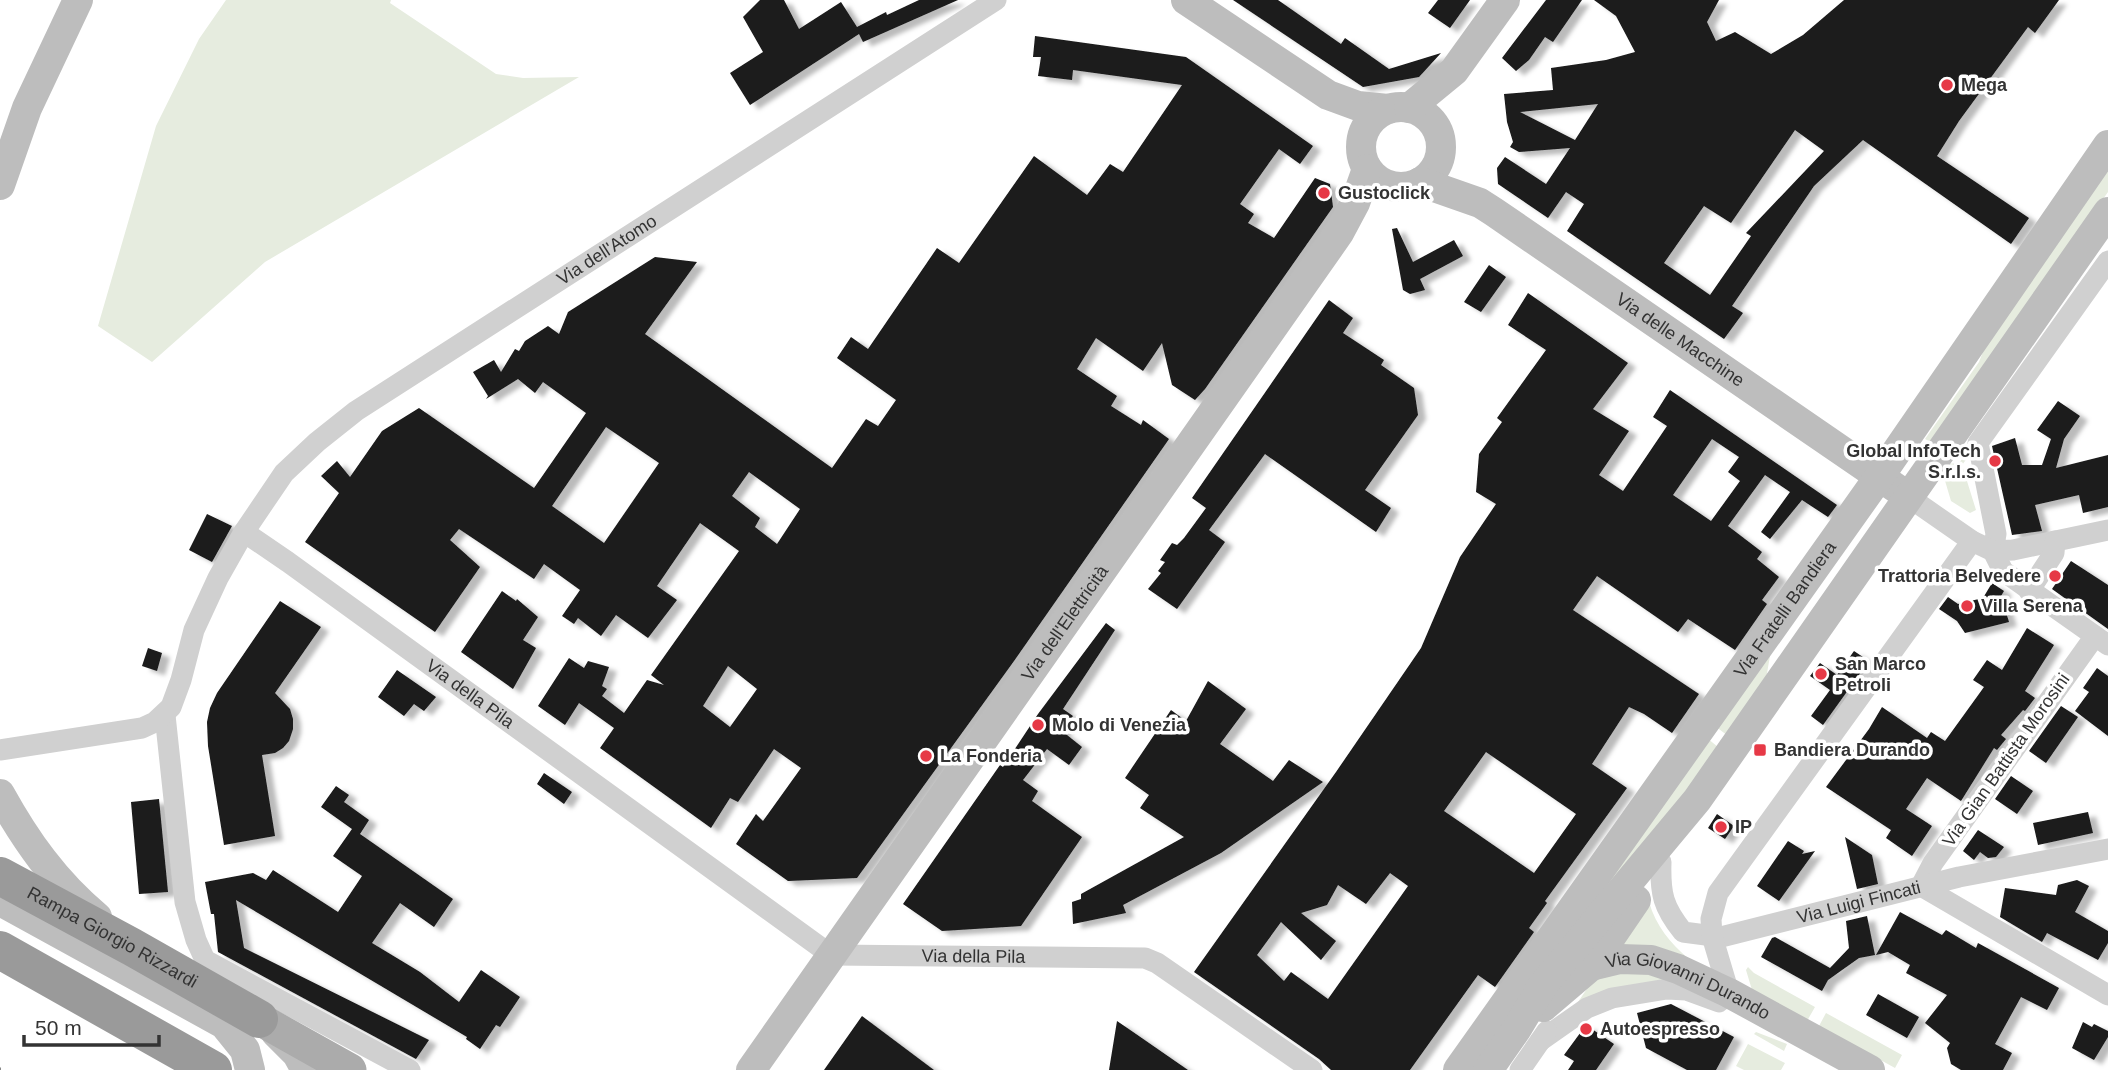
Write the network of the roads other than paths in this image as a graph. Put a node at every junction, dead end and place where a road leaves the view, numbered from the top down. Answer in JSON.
{"nodes":[{"id":1,"x":78,"y":0,"type":"edge"},
{"id":2,"x":996,"y":0,"type":"edge"},
{"id":3,"x":1186,"y":0,"type":"edge"},
{"id":4,"x":1505,"y":0,"type":"edge"},
{"id":5,"x":1454,"y":71,"type":"junction"},
{"id":6,"x":1328,"y":95,"type":"junction"},
{"id":7,"x":1399,"y":108,"type":"junction"},
{"id":8,"x":1439,"y":144,"type":"junction"},
{"id":9,"x":2108,"y":145,"type":"edge"},
{"id":10,"x":1364,"y":156,"type":"junction"},
{"id":11,"x":1420,"y":183,"type":"junction"},
{"id":12,"x":0,"y":185,"type":"edge"},
{"id":13,"x":1480,"y":203,"type":"junction"},
{"id":14,"x":2108,"y":212,"type":"edge"},
{"id":15,"x":2108,"y":261,"type":"edge"},
{"id":16,"x":1879,"y":477,"type":"junction"},
{"id":17,"x":1910,"y":498,"type":"junction"},
{"id":18,"x":2108,"y":530,"type":"edge"},
{"id":19,"x":244,"y":532,"type":"junction"},
{"id":20,"x":1972,"y":541,"type":"junction"},
{"id":21,"x":2055,"y":541,"type":"junction"},
{"id":22,"x":1993,"y":551,"type":"junction"},
{"id":23,"x":2029,"y":590,"type":"junction"},
{"id":24,"x":2101,"y":640,"type":"edge"},
{"id":25,"x":165,"y":715,"type":"junction"},
{"id":26,"x":0,"y":750,"type":"edge"},
{"id":27,"x":0,"y":794,"type":"edge"},
{"id":28,"x":1698,"y":800,"type":"junction"},
{"id":29,"x":0,"y":812,"type":"edge"},
{"id":30,"x":0,"y":831,"type":"edge"},
{"id":31,"x":2108,"y":849,"type":"edge"},
{"id":32,"x":1661,"y":862,"type":"junction"},
{"id":33,"x":0,"y":876,"type":"edge"},
{"id":34,"x":1921,"y":886,"type":"junction"},
{"id":35,"x":0,"y":901,"type":"edge"},
{"id":36,"x":1712,"y":936,"type":"junction"},
{"id":37,"x":132,"y":947,"type":"junction"},
{"id":38,"x":0,"y":950,"type":"edge"},
{"id":39,"x":831,"y":955,"type":"junction"},
{"id":40,"x":1591,"y":966,"type":"junction"},
{"id":41,"x":1729,"y":993,"type":"junction"},
{"id":42,"x":2108,"y":995,"type":"edge"},
{"id":43,"x":259,"y":1019,"type":"junction"},
{"id":44,"x":1783,"y":1021,"type":"junction"},
{"id":45,"x":1528,"y":1036,"type":"junction"},
{"id":46,"x":1859,"y":1067,"type":"edge"},
{"id":47,"x":213,"y":1070,"type":"edge"},
{"id":48,"x":250,"y":1070,"type":"edge"},
{"id":49,"x":306,"y":1070,"type":"edge"},
{"id":50,"x":350,"y":1070,"type":"edge"},
{"id":51,"x":410,"y":1070,"type":"edge"},
{"id":52,"x":751,"y":1070,"type":"edge"},
{"id":53,"x":1312,"y":1070,"type":"edge"},
{"id":54,"x":1458,"y":1070,"type":"edge"},
{"id":55,"x":1488,"y":1070,"type":"edge"},
{"id":56,"x":1520,"y":1070,"type":"edge"}],
"edges":[{"from":1,"to":12,"type":"street"},
{"from":2,"to":19,"type":"street","name":"Via dell'Atomo"},
{"from":3,"to":6,"type":"street"},
{"from":4,"to":5,"type":"street"},
{"from":5,"to":7,"type":"street"},
{"from":5,"to":8,"type":"street"},
{"from":6,"to":7,"type":"street"},
{"from":6,"to":10,"type":"street"},
{"from":7,"to":8,"type":"street"},
{"from":7,"to":10,"type":"street"},
{"from":8,"to":11,"type":"street"},
{"from":8,"to":13,"type":"street","name":"Via delle Macchine"},
{"from":9,"to":16,"type":"street","name":"Via Fratelli Bandiera"},
{"from":10,"to":11,"type":"street"},
{"from":10,"to":39,"type":"street","name":"Via dell'Elettricità"},
{"from":11,"to":13,"type":"street","name":"Via delle Macchine"},
{"from":13,"to":16,"type":"street","name":"Via delle Macchine"},
{"from":14,"to":17,"type":"street"},
{"from":15,"to":22,"type":"street"},
{"from":16,"to":17,"type":"street","name":"Via delle Macchine"},
{"from":16,"to":54,"type":"street","name":"Via Fratelli Bandiera"},
{"from":17,"to":20,"type":"street"},
{"from":17,"to":28,"type":"street"},
{"from":18,"to":21,"type":"street"},
{"from":19,"to":25,"type":"street"},
{"from":19,"to":39,"type":"street","name":"Via della Pila"},
{"from":20,"to":22,"type":"street"},
{"from":20,"to":36,"type":"street"},
{"from":21,"to":22,"type":"street"},
{"from":21,"to":23,"type":"street"},
{"from":22,"to":23,"type":"street"},
{"from":23,"to":24,"type":"street"},
{"from":24,"to":34,"type":"street","name":"Via Gian Battista Morosini"},
{"from":25,"to":26,"type":"street"},
{"from":25,"to":51,"type":"street"},
{"from":27,"to":37,"type":"street"},
{"from":28,"to":32,"type":"street"},
{"from":28,"to":45,"type":"street"},
{"from":29,"to":30,"type":"street"},
{"from":31,"to":34,"type":"street","name":"Via Luigi Fincati"},
{"from":32,"to":36,"type":"street","name":"Via Luigi Fincati"},
{"from":32,"to":40,"type":"street"},
{"from":33,"to":37,"type":"highway","name":"Rampa Giorgio Rizzardi"},
{"from":34,"to":36,"type":"street","name":"Via Luigi Fincati"},
{"from":34,"to":42,"type":"street"},
{"from":35,"to":48,"type":"street"},
{"from":36,"to":41,"type":"street"},
{"from":37,"to":43,"type":"highway","name":"Rampa Giorgio Rizzardi"},
{"from":38,"to":47,"type":"highway"},
{"from":39,"to":52,"type":"street","name":"Via dell'Elettricità"},
{"from":39,"to":53,"type":"street","name":"Via della Pila"},
{"from":40,"to":41,"type":"street","name":"Via Giovanni Durando"},
{"from":40,"to":45,"type":"street"},
{"from":41,"to":44,"type":"street","name":"Via Giovanni Durando"},
{"from":43,"to":49,"type":"street","name":"Rampa Giorgio Rizzardi"},
{"from":43,"to":50,"type":"main road","name":"Rampa Giorgio Rizzardi"},
{"from":44,"to":45,"type":"street","name":"Via Giovanni Durando"},
{"from":44,"to":46,"type":"street","name":"Via Giovanni Durando"},
{"from":45,"to":55,"type":"street"},
{"from":45,"to":56,"type":"street"}]}
